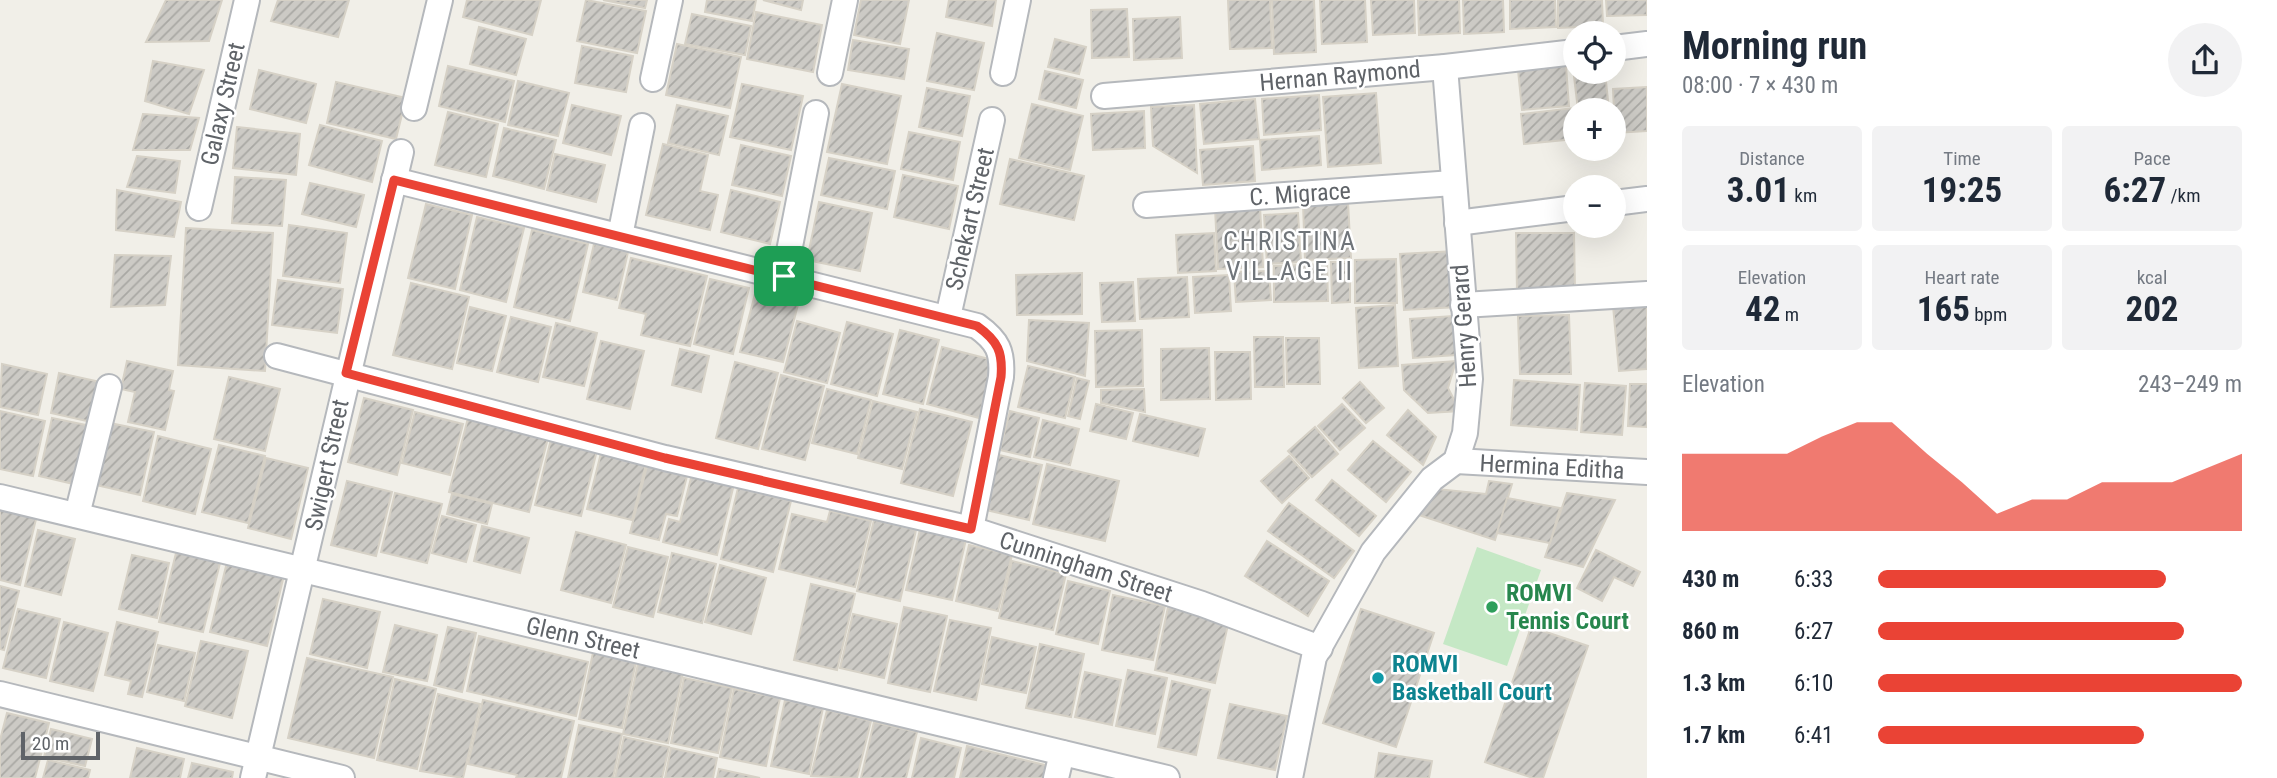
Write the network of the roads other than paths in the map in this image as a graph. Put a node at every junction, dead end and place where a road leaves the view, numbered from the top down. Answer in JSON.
{"nodes":[{"id":1,"x":247,"y":0,"type":"edge"},
{"id":2,"x":440,"y":0,"type":"edge"},
{"id":3,"x":670,"y":0,"type":"edge"},
{"id":4,"x":845,"y":0,"type":"edge"},
{"id":5,"x":1018,"y":0,"type":"edge"},
{"id":6,"x":1647,"y":44,"type":"edge"},
{"id":7,"x":1626,"y":47,"type":"edge"},
{"id":8,"x":1563,"y":53,"type":"edge"},
{"id":9,"x":1444,"y":67,"type":"junction"},
{"id":10,"x":830,"y":73,"type":"dead end"},
{"id":11,"x":1003,"y":73,"type":"dead end"},
{"id":12,"x":653,"y":79,"type":"dead end"},
{"id":13,"x":1104,"y":96,"type":"dead end"},
{"id":14,"x":414,"y":108,"type":"dead end"},
{"id":15,"x":816,"y":113,"type":"dead end"},
{"id":16,"x":992,"y":120,"type":"dead end"},
{"id":17,"x":642,"y":126,"type":"dead end"},
{"id":18,"x":401,"y":152,"type":"dead end"},
{"id":19,"x":394,"y":180,"type":"junction"},
{"id":20,"x":1453,"y":183,"type":"junction"},
{"id":21,"x":1647,"y":199,"type":"edge"},
{"id":22,"x":1626,"y":202,"type":"edge"},
{"id":23,"x":1146,"y":205,"type":"dead end"},
{"id":24,"x":199,"y":208,"type":"dead end"},
{"id":25,"x":1563,"y":210,"type":"edge"},
{"id":26,"x":1457,"y":223,"type":"junction"},
{"id":27,"x":620,"y":236,"type":"junction"},
{"id":28,"x":784,"y":276,"type":"junction"},
{"id":29,"x":1647,"y":294,"type":"edge"},
{"id":30,"x":1463,"y":305,"type":"junction"},
{"id":31,"x":947,"y":317,"type":"junction"},
{"id":32,"x":276,"y":356,"type":"dead end"},
{"id":33,"x":346,"y":373,"type":"junction"},
{"id":34,"x":109,"y":387,"type":"dead end"},
{"id":35,"x":1456,"y":461,"type":"junction"},
{"id":36,"x":1647,"y":472,"type":"edge"},
{"id":37,"x":0,"y":496,"type":"edge"},
{"id":38,"x":77,"y":515,"type":"junction"},
{"id":39,"x":971,"y":529,"type":"junction"},
{"id":40,"x":304,"y":572,"type":"junction"},
{"id":41,"x":1320,"y":648,"type":"junction"},
{"id":42,"x":0,"y":694,"type":"edge"},
{"id":43,"x":1062,"y":753,"type":"junction"},
{"id":44,"x":255,"y":768,"type":"edge"},
{"id":45,"x":342,"y":778,"type":"edge"},
{"id":46,"x":1056,"y":778,"type":"edge"},
{"id":47,"x":1167,"y":778,"type":"edge"},
{"id":48,"x":1290,"y":778,"type":"edge"}],
"edges":[{"from":1,"to":24,"type":"street","name":"Galaxy Street"},
{"from":2,"to":14,"type":"street"},
{"from":3,"to":12,"type":"street"},
{"from":4,"to":10,"type":"street"},
{"from":5,"to":11,"type":"street"},
{"from":6,"to":7,"type":"street"},
{"from":8,"to":9,"type":"street","name":"Hernan Raymond"},
{"from":9,"to":13,"type":"street","name":"Hernan Raymond"},
{"from":9,"to":20,"type":"street","name":"Henry Gerard"},
{"from":15,"to":28,"type":"street"},
{"from":16,"to":31,"type":"street","name":"Schekart Street"},
{"from":17,"to":27,"type":"street"},
{"from":18,"to":19,"type":"street","name":"Swigert Street"},
{"from":19,"to":27,"type":"street"},
{"from":19,"to":33,"type":"street","name":"Swigert Street"},
{"from":20,"to":23,"type":"street","name":"C. Migrace"},
{"from":20,"to":26,"type":"street","name":"Henry Gerard"},
{"from":21,"to":22,"type":"street"},
{"from":25,"to":26,"type":"street"},
{"from":26,"to":30,"type":"street","name":"Henry Gerard"},
{"from":27,"to":28,"type":"street"},
{"from":28,"to":31,"type":"street"},
{"from":29,"to":30,"type":"street"},
{"from":30,"to":35,"type":"street","name":"Henry Gerard"},
{"from":31,"to":39,"type":"street"},
{"from":32,"to":33,"type":"street","name":"Cunningham Street"},
{"from":33,"to":39,"type":"street","name":"Cunningham Street"},
{"from":33,"to":40,"type":"street","name":"Swigert Street"},
{"from":34,"to":38,"type":"street"},
{"from":35,"to":36,"type":"street","name":"Hermina Editha"},
{"from":35,"to":41,"type":"street"},
{"from":37,"to":38,"type":"street","name":"Glenn Street"},
{"from":38,"to":40,"type":"street","name":"Glenn Street"},
{"from":39,"to":41,"type":"street","name":"Cunningham Street"},
{"from":40,"to":43,"type":"street","name":"Glenn Street"},
{"from":40,"to":44,"type":"street","name":"Swigert Street"},
{"from":41,"to":48,"type":"street"},
{"from":42,"to":44,"type":"street"},
{"from":43,"to":46,"type":"street"},
{"from":43,"to":47,"type":"street","name":"Glenn Street"},
{"from":44,"to":45,"type":"street"}]}
